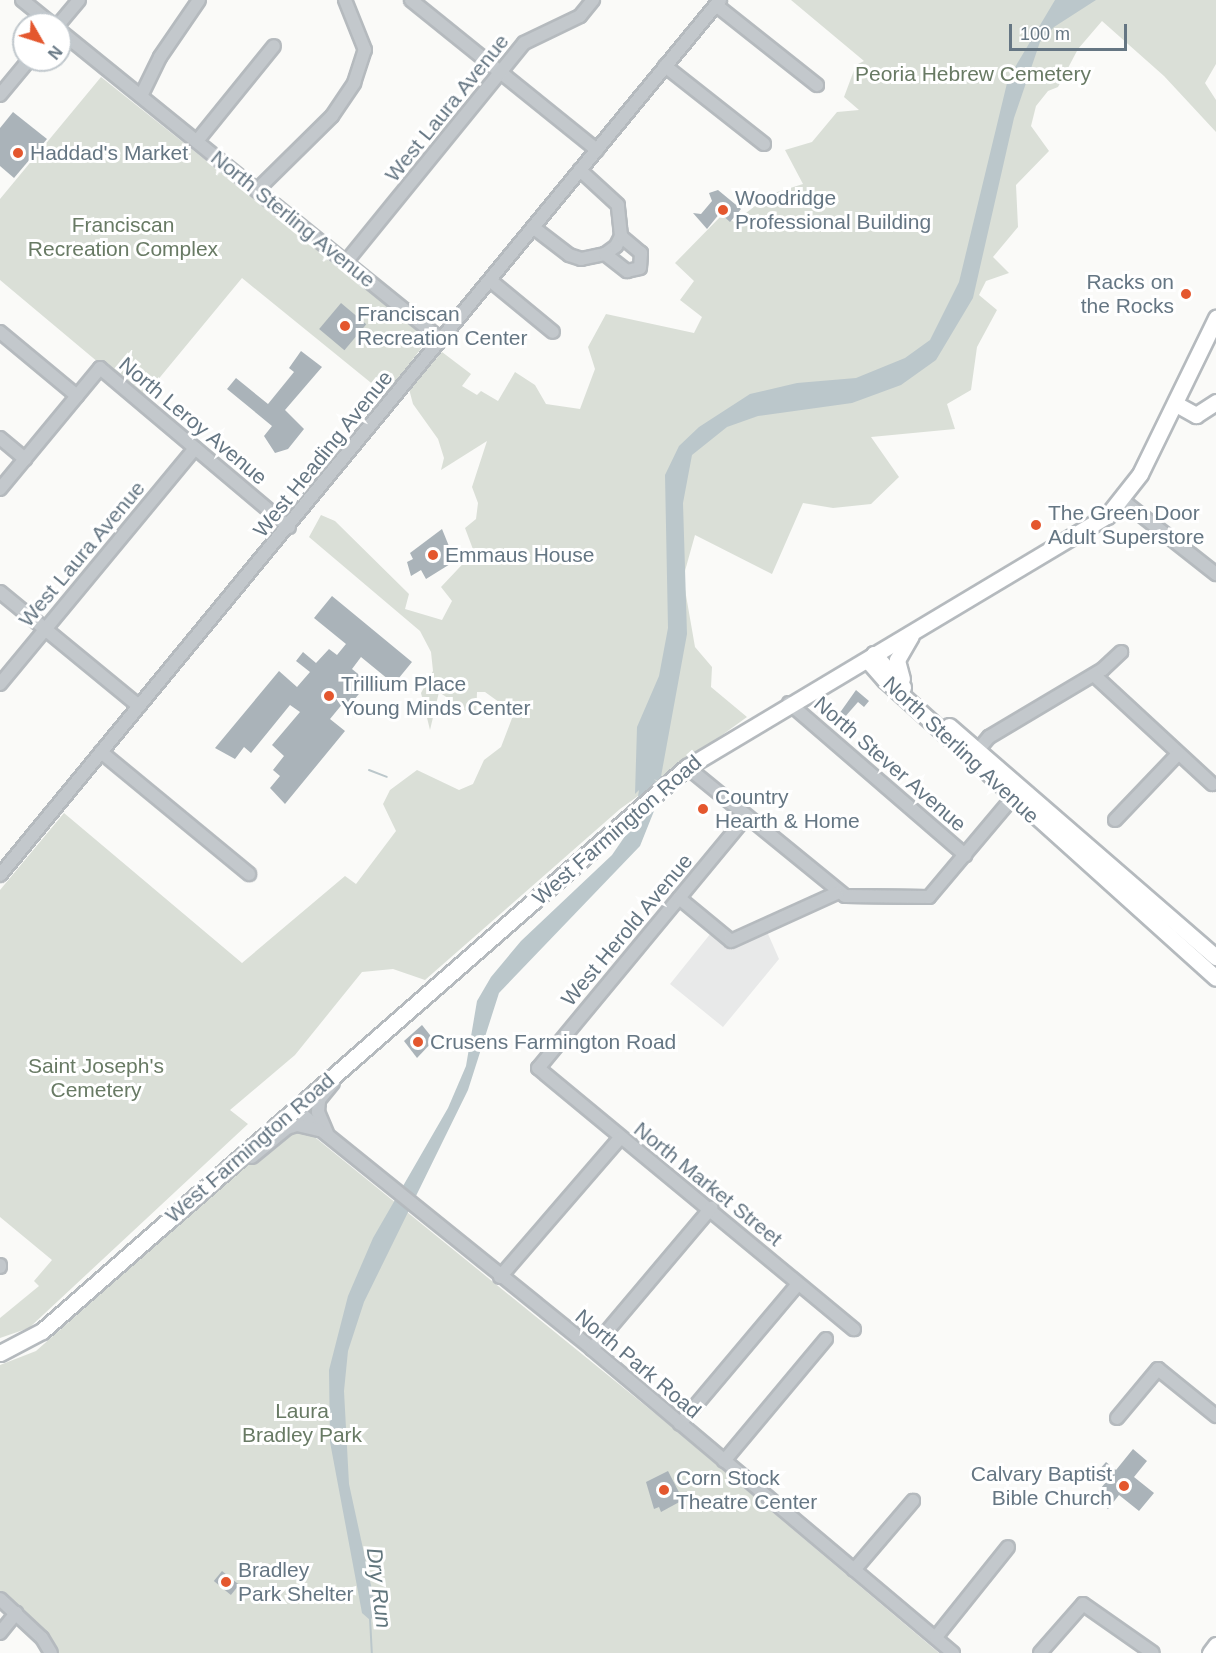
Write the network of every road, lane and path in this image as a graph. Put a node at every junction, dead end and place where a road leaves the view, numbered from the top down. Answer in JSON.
{"nodes":[{"id":1,"x":22,"y":0,"type":"edge"},
{"id":2,"x":78,"y":0,"type":"edge"},
{"id":3,"x":199,"y":0,"type":"edge"},
{"id":4,"x":345,"y":0,"type":"edge"},
{"id":5,"x":411,"y":0,"type":"edge"},
{"id":6,"x":593,"y":0,"type":"edge"},
{"id":7,"x":718,"y":2,"type":"edge"},
{"id":8,"x":37,"y":12,"type":"edge"},
{"id":9,"x":68,"y":12,"type":"edge"},
{"id":10,"x":72,"y":41,"type":"edge"},
{"id":11,"x":274,"y":46,"type":"dead end"},
{"id":12,"x":665,"y":66,"type":"junction"},
{"id":13,"x":500,"y":71,"type":"junction"},
{"id":14,"x":19,"y":72,"type":"edge"},
{"id":15,"x":817,"y":85,"type":"dead end"},
{"id":16,"x":0,"y":95,"type":"edge"},
{"id":17,"x":141,"y":96,"type":"junction"},
{"id":18,"x":197,"y":141,"type":"junction"},
{"id":19,"x":764,"y":144,"type":"dead end"},
{"id":20,"x":597,"y":150,"type":"junction"},
{"id":21,"x":580,"y":170,"type":"junction"},
{"id":22,"x":257,"y":190,"type":"junction"},
{"id":23,"x":534,"y":228,"type":"junction"},
{"id":24,"x":621,"y":236,"type":"junction"},
{"id":25,"x":605,"y":254,"type":"junction"},
{"id":26,"x":346,"y":262,"type":"junction"},
{"id":27,"x":491,"y":281,"type":"junction"},
{"id":28,"x":1216,"y":318,"type":"edge"},
{"id":29,"x":553,"y":332,"type":"dead end"},
{"id":30,"x":0,"y":333,"type":"edge"},
{"id":31,"x":441,"y":340,"type":"junction"},
{"id":32,"x":1216,"y":395,"type":"edge"},
{"id":33,"x":77,"y":396,"type":"junction"},
{"id":34,"x":1216,"y":402,"type":"edge"},
{"id":35,"x":1176,"y":404,"type":"junction"},
{"id":36,"x":0,"y":438,"type":"edge"},
{"id":37,"x":195,"y":448,"type":"junction"},
{"id":38,"x":25,"y":459,"type":"junction"},
{"id":39,"x":0,"y":489,"type":"edge"},
{"id":40,"x":1122,"y":500,"type":"junction"},
{"id":41,"x":289,"y":527,"type":"junction"},
{"id":42,"x":1216,"y":574,"type":"edge"},
{"id":43,"x":0,"y":592,"type":"edge"},
{"id":44,"x":931,"y":620,"type":"junction"},
{"id":45,"x":46,"y":629,"type":"junction"},
{"id":46,"x":1121,"y":652,"type":"dead end"},
{"id":47,"x":874,"y":654,"type":"junction"},
{"id":48,"x":1094,"y":675,"type":"junction"},
{"id":49,"x":0,"y":684,"type":"edge"},
{"id":50,"x":789,"y":703,"type":"junction"},
{"id":51,"x":139,"y":706,"type":"junction"},
{"id":52,"x":941,"y":720,"type":"junction"},
{"id":53,"x":101,"y":752,"type":"junction"},
{"id":54,"x":1178,"y":754,"type":"junction"},
{"id":55,"x":975,"y":755,"type":"junction"},
{"id":56,"x":687,"y":767,"type":"junction"},
{"id":57,"x":1212,"y":784,"type":"dead end"},
{"id":58,"x":1017,"y":792,"type":"junction"},
{"id":59,"x":746,"y":817,"type":"junction"},
{"id":60,"x":1115,"y":820,"type":"dead end"},
{"id":61,"x":965,"y":855,"type":"junction"},
{"id":62,"x":249,"y":874,"type":"dead end"},
{"id":63,"x":0,"y":875,"type":"edge"},
{"id":64,"x":837,"y":893,"type":"junction"},
{"id":65,"x":679,"y":898,"type":"junction"},
{"id":66,"x":1216,"y":957,"type":"edge"},
{"id":67,"x":1216,"y":978,"type":"edge"},
{"id":68,"x":352,"y":1059,"type":"junction"},
{"id":69,"x":538,"y":1068,"type":"joint"},
{"id":70,"x":295,"y":1109,"type":"junction"},
{"id":71,"x":330,"y":1136,"type":"junction"},
{"id":72,"x":620,"y":1138,"type":"junction"},
{"id":73,"x":184,"y":1206,"type":"junction"},
{"id":74,"x":711,"y":1208,"type":"junction"},
{"id":75,"x":500,"y":1277,"type":"junction"},
{"id":76,"x":798,"y":1284,"type":"junction"},
{"id":77,"x":854,"y":1329,"type":"dead end"},
{"id":78,"x":826,"y":1339,"type":"dead end"},
{"id":79,"x":592,"y":1349,"type":"junction"},
{"id":80,"x":0,"y":1353,"type":"edge"},
{"id":81,"x":1216,"y":1416,"type":"edge"},
{"id":82,"x":1117,"y":1418,"type":"dead end"},
{"id":83,"x":680,"y":1424,"type":"junction"},
{"id":84,"x":724,"y":1461,"type":"junction"},
{"id":85,"x":913,"y":1501,"type":"dead end"},
{"id":86,"x":1008,"y":1547,"type":"dead end"},
{"id":87,"x":854,"y":1570,"type":"junction"},
{"id":88,"x":6,"y":1608,"type":"edge"},
{"id":89,"x":0,"y":1633,"type":"edge"},
{"id":90,"x":936,"y":1637,"type":"junction"},
{"id":91,"x":1216,"y":1645,"type":"edge"},
{"id":92,"x":51,"y":1653,"type":"edge"},
{"id":93,"x":952,"y":1653,"type":"edge"},
{"id":94,"x":1040,"y":1653,"type":"edge"},
{"id":95,"x":1153,"y":1653,"type":"edge"},
{"id":96,"x":1210,"y":1653,"type":"edge"}],
"edges":[{"from":1,"to":8,"type":"street"},
{"from":2,"to":9,"type":"street"},
{"from":3,"to":17,"type":"street"},
{"from":4,"to":22,"type":"street"},
{"from":5,"to":13,"type":"street"},
{"from":6,"to":13,"type":"street","name":"West Laura Avenue"},
{"from":7,"to":12,"type":"street","name":"West Heading Avenue"},
{"from":7,"to":15,"type":"street"},
{"from":10,"to":17,"type":"street","name":"North Sterling Avenue"},
{"from":11,"to":18,"type":"street"},
{"from":12,"to":19,"type":"street"},
{"from":12,"to":20,"type":"street","name":"West Heading Avenue"},
{"from":13,"to":20,"type":"street"},
{"from":13,"to":26,"type":"street","name":"West Laura Avenue"},
{"from":14,"to":16,"type":"street"},
{"from":17,"to":18,"type":"street","name":"North Sterling Avenue"},
{"from":18,"to":22,"type":"street","name":"North Sterling Avenue"},
{"from":20,"to":21,"type":"street","name":"West Heading Avenue"},
{"from":21,"to":23,"type":"street","name":"West Heading Avenue"},
{"from":21,"to":24,"type":"street"},
{"from":22,"to":26,"type":"street","name":"North Sterling Avenue"},
{"from":23,"to":25,"type":"street"},
{"from":23,"to":27,"type":"street","name":"West Heading Avenue"},
{"from":24,"to":25,"type":"street"},
{"from":24,"to":25,"type":"street"},
{"from":26,"to":31,"type":"street","name":"North Sterling Avenue"},
{"from":27,"to":29,"type":"street"},
{"from":27,"to":31,"type":"street","name":"West Heading Avenue"},
{"from":28,"to":35,"type":"main road","name":"West Farmington Road"},
{"from":30,"to":33,"type":"street"},
{"from":31,"to":41,"type":"street","name":"West Heading Avenue"},
{"from":32,"to":35,"type":"main road"},
{"from":33,"to":37,"type":"street","name":"North Leroy Avenue"},
{"from":33,"to":38,"type":"street"},
{"from":34,"to":35,"type":"main road"},
{"from":35,"to":40,"type":"main road","name":"West Farmington Road"},
{"from":36,"to":38,"type":"street"},
{"from":37,"to":41,"type":"street","name":"North Leroy Avenue"},
{"from":37,"to":45,"type":"street","name":"West Laura Avenue"},
{"from":38,"to":39,"type":"street"},
{"from":40,"to":42,"type":"street"},
{"from":40,"to":44,"type":"main road","name":"West Farmington Road"},
{"from":41,"to":51,"type":"street","name":"West Heading Avenue"},
{"from":43,"to":45,"type":"street"},
{"from":44,"to":47,"type":"main road","name":"West Farmington Road"},
{"from":44,"to":52,"type":"main road"},
{"from":45,"to":49,"type":"street","name":"West Laura Avenue"},
{"from":45,"to":51,"type":"street"},
{"from":46,"to":48,"type":"street"},
{"from":47,"to":50,"type":"main road","name":"West Farmington Road"},
{"from":47,"to":52,"type":"main road","name":"North Sterling Avenue"},
{"from":47,"to":55,"type":"main road","name":"North Sterling Avenue"},
{"from":48,"to":54,"type":"street"},
{"from":48,"to":55,"type":"street"},
{"from":50,"to":56,"type":"main road","name":"West Farmington Road"},
{"from":50,"to":61,"type":"street","name":"North Stever Avenue"},
{"from":51,"to":53,"type":"street","name":"West Heading Avenue"},
{"from":52,"to":55,"type":"main road","name":"North Sterling Avenue"},
{"from":53,"to":62,"type":"street"},
{"from":53,"to":63,"type":"street","name":"West Heading Avenue"},
{"from":54,"to":57,"type":"street"},
{"from":54,"to":60,"type":"street"},
{"from":55,"to":58,"type":"main road","name":"North Sterling Avenue"},
{"from":56,"to":59,"type":"street"},
{"from":56,"to":68,"type":"main road","name":"West Farmington Road"},
{"from":58,"to":61,"type":"street"},
{"from":58,"to":66,"type":"main road","name":"North Sterling Avenue"},
{"from":58,"to":67,"type":"main road","name":"North Sterling Avenue"},
{"from":59,"to":64,"type":"street"},
{"from":59,"to":65,"type":"street","name":"West Herold Avenue"},
{"from":61,"to":64,"type":"street"},
{"from":64,"to":65,"type":"street"},
{"from":65,"to":69,"type":"street","name":"West Herold Avenue"},
{"from":68,"to":70,"type":"main road","name":"West Farmington Road"},
{"from":68,"to":71,"type":"street"},
{"from":69,"to":72,"type":"street","name":"North Market Street"},
{"from":70,"to":71,"type":"street","name":"North Park Road"},
{"from":70,"to":73,"type":"main road","name":"West Farmington Road"},
{"from":71,"to":73,"type":"street"},
{"from":71,"to":75,"type":"street","name":"North Park Road"},
{"from":72,"to":74,"type":"street","name":"North Market Street"},
{"from":72,"to":75,"type":"street"},
{"from":73,"to":80,"type":"main road","name":"West Farmington Road"},
{"from":74,"to":76,"type":"street","name":"North Market Street"},
{"from":74,"to":79,"type":"street"},
{"from":75,"to":79,"type":"street","name":"North Park Road"},
{"from":76,"to":77,"type":"street","name":"North Market Street"},
{"from":76,"to":83,"type":"street"},
{"from":78,"to":84,"type":"street"},
{"from":79,"to":83,"type":"street","name":"North Park Road"},
{"from":81,"to":82,"type":"street"},
{"from":83,"to":84,"type":"street","name":"North Park Road"},
{"from":84,"to":87,"type":"street","name":"North Park Road"},
{"from":85,"to":87,"type":"street"},
{"from":86,"to":90,"type":"street"},
{"from":87,"to":90,"type":"street","name":"North Park Road"},
{"from":88,"to":89,"type":"street"},
{"from":88,"to":92,"type":"street"},
{"from":90,"to":93,"type":"street","name":"North Park Road"},
{"from":91,"to":96,"type":"main road"},
{"from":94,"to":95,"type":"street"}]}
